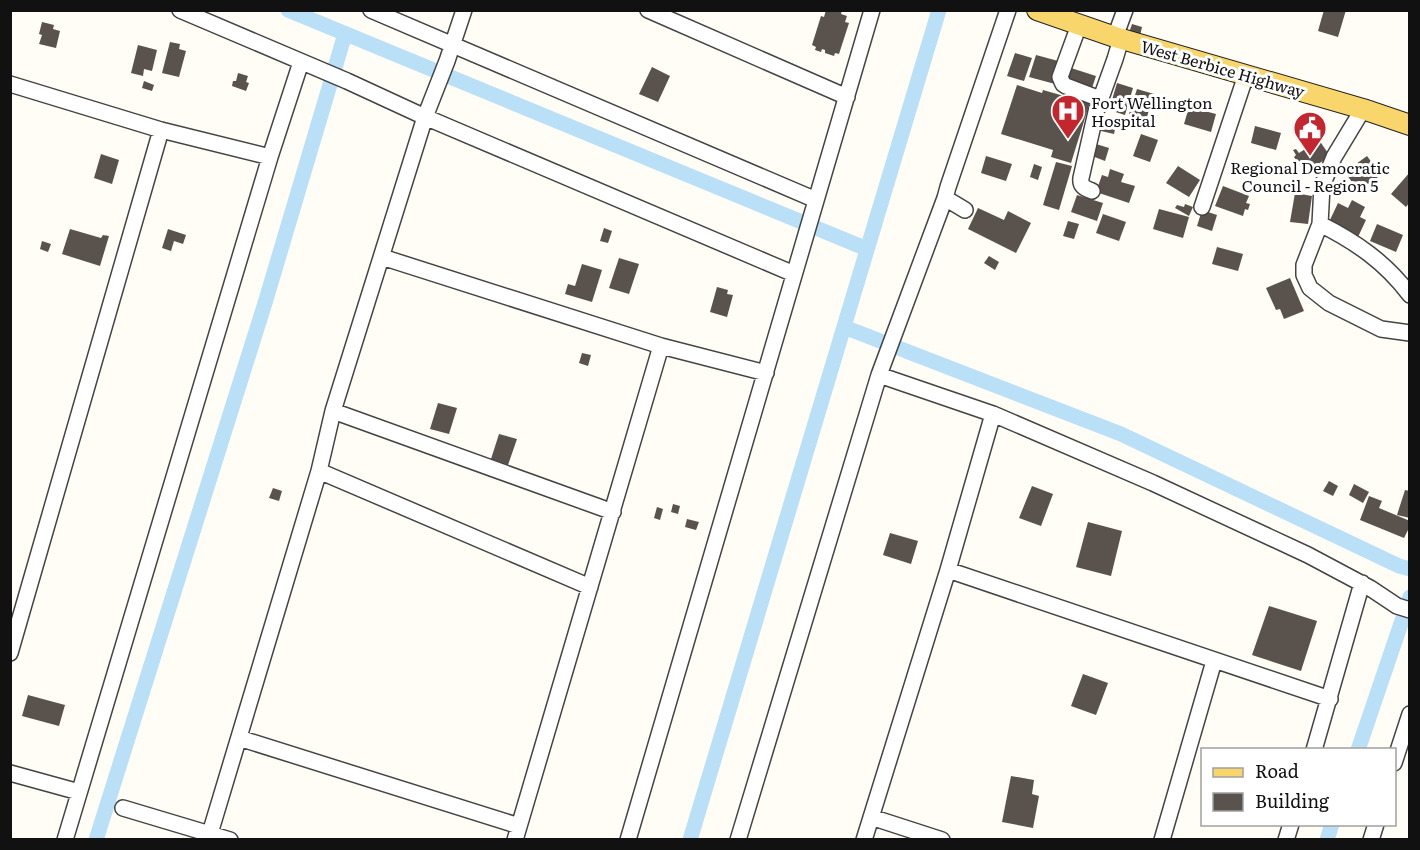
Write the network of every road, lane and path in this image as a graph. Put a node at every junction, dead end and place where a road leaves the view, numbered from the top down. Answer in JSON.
{"nodes":[{"id":1,"x":180,"y":10,"type":"edge"},
{"id":2,"x":371,"y":10,"type":"edge"},
{"id":3,"x":464,"y":10,"type":"edge"},
{"id":4,"x":648,"y":10,"type":"edge"},
{"id":5,"x":872,"y":10,"type":"edge"},
{"id":6,"x":1008,"y":10,"type":"edge"},
{"id":7,"x":1037,"y":10,"type":"edge"},
{"id":8,"x":1125,"y":10,"type":"edge"},
{"id":9,"x":1079,"y":25,"type":"junction"},
{"id":10,"x":1118,"y":38,"type":"junction"},
{"id":11,"x":453,"y":45,"type":"junction"},
{"id":12,"x":301,"y":62,"type":"junction"},
{"id":13,"x":1246,"y":75,"type":"junction"},
{"id":14,"x":10,"y":84,"type":"edge"},
{"id":15,"x":846,"y":97,"type":"junction"},
{"id":16,"x":1100,"y":99,"type":"junction"},
{"id":17,"x":1363,"y":109,"type":"junction"},
{"id":18,"x":425,"y":117,"type":"junction"},
{"id":19,"x":1410,"y":125,"type":"edge"},
{"id":20,"x":161,"y":130,"type":"junction"},
{"id":21,"x":270,"y":157,"type":"junction"},
{"id":22,"x":1092,"y":191,"type":"dead end"},
{"id":23,"x":945,"y":198,"type":"junction"},
{"id":24,"x":816,"y":200,"type":"junction"},
{"id":25,"x":1202,"y":207,"type":"dead end"},
{"id":26,"x":965,"y":210,"type":"dead end"},
{"id":27,"x":1320,"y":224,"type":"junction"},
{"id":28,"x":382,"y":258,"type":"junction"},
{"id":29,"x":794,"y":274,"type":"junction"},
{"id":30,"x":1410,"y":295,"type":"edge"},
{"id":31,"x":1410,"y":333,"type":"edge"},
{"id":32,"x":661,"y":346,"type":"junction"},
{"id":33,"x":766,"y":373,"type":"junction"},
{"id":34,"x":879,"y":375,"type":"junction"},
{"id":35,"x":333,"y":411,"type":"junction"},
{"id":36,"x":993,"y":414,"type":"junction"},
{"id":37,"x":319,"y":471,"type":"junction"},
{"id":38,"x":613,"y":512,"type":"junction"},
{"id":39,"x":948,"y":570,"type":"junction"},
{"id":40,"x":1362,"y":583,"type":"junction"},
{"id":41,"x":590,"y":587,"type":"junction"},
{"id":42,"x":1410,"y":610,"type":"edge"},
{"id":43,"x":10,"y":653,"type":"edge"},
{"id":44,"x":1214,"y":661,"type":"junction"},
{"id":45,"x":1330,"y":699,"type":"junction"},
{"id":46,"x":1410,"y":714,"type":"edge"},
{"id":47,"x":238,"y":738,"type":"junction"},
{"id":48,"x":1405,"y":747,"type":"edge"},
{"id":49,"x":1315,"y":748,"type":"edge"},
{"id":50,"x":1396,"y":761,"type":"edge"},
{"id":51,"x":10,"y":773,"type":"edge"},
{"id":52,"x":80,"y":792,"type":"junction"},
{"id":53,"x":123,"y":808,"type":"dead end"},
{"id":54,"x":871,"y":817,"type":"junction"},
{"id":55,"x":517,"y":833,"type":"edge"},
{"id":56,"x":209,"y":837,"type":"edge"},
{"id":57,"x":65,"y":840,"type":"edge"},
{"id":58,"x":230,"y":840,"type":"edge"},
{"id":59,"x":628,"y":840,"type":"edge"},
{"id":60,"x":738,"y":840,"type":"edge"},
{"id":61,"x":864,"y":840,"type":"edge"},
{"id":62,"x":942,"y":840,"type":"edge"},
{"id":63,"x":1162,"y":840,"type":"edge"}],
"edges":[{"from":1,"to":12,"type":"street"},
{"from":2,"to":11,"type":"street"},
{"from":3,"to":11,"type":"street"},
{"from":4,"to":15,"type":"street"},
{"from":5,"to":15,"type":"street"},
{"from":6,"to":23,"type":"street"},
{"from":7,"to":9,"type":"main road","name":"West Berbice Highway"},
{"from":8,"to":10,"type":"street"},
{"from":9,"to":10,"type":"main road","name":"West Berbice Highway"},
{"from":9,"to":16,"type":"street"},
{"from":10,"to":13,"type":"main road","name":"West Berbice Highway"},
{"from":10,"to":16,"type":"street"},
{"from":11,"to":18,"type":"street"},
{"from":11,"to":24,"type":"street"},
{"from":12,"to":18,"type":"street"},
{"from":12,"to":21,"type":"street"},
{"from":13,"to":17,"type":"main road","name":"West Berbice Highway"},
{"from":13,"to":25,"type":"street"},
{"from":14,"to":20,"type":"street"},
{"from":15,"to":24,"type":"street"},
{"from":16,"to":22,"type":"street"},
{"from":17,"to":19,"type":"main road","name":"West Berbice Highway"},
{"from":17,"to":27,"type":"street"},
{"from":18,"to":28,"type":"street"},
{"from":18,"to":29,"type":"street"},
{"from":20,"to":21,"type":"street"},
{"from":20,"to":43,"type":"street"},
{"from":21,"to":52,"type":"street"},
{"from":23,"to":26,"type":"street"},
{"from":23,"to":34,"type":"street"},
{"from":24,"to":29,"type":"street"},
{"from":27,"to":30,"type":"street"},
{"from":27,"to":31,"type":"street"},
{"from":28,"to":32,"type":"street"},
{"from":28,"to":35,"type":"street"},
{"from":29,"to":33,"type":"street"},
{"from":32,"to":33,"type":"street"},
{"from":32,"to":38,"type":"street"},
{"from":33,"to":59,"type":"street"},
{"from":34,"to":36,"type":"street"},
{"from":34,"to":60,"type":"street"},
{"from":35,"to":37,"type":"street"},
{"from":35,"to":38,"type":"street"},
{"from":36,"to":39,"type":"street"},
{"from":36,"to":40,"type":"street"},
{"from":37,"to":41,"type":"street"},
{"from":37,"to":47,"type":"street"},
{"from":38,"to":41,"type":"street"},
{"from":39,"to":44,"type":"street"},
{"from":39,"to":54,"type":"street"},
{"from":40,"to":42,"type":"street"},
{"from":40,"to":45,"type":"street"},
{"from":41,"to":55,"type":"street"},
{"from":44,"to":45,"type":"street"},
{"from":44,"to":63,"type":"street"},
{"from":45,"to":49,"type":"street"},
{"from":46,"to":48,"type":"street"},
{"from":47,"to":55,"type":"street"},
{"from":47,"to":56,"type":"street"},
{"from":48,"to":50,"type":"street"},
{"from":51,"to":52,"type":"street"},
{"from":52,"to":57,"type":"street"},
{"from":53,"to":56,"type":"street"},
{"from":54,"to":61,"type":"street"},
{"from":54,"to":62,"type":"street"},
{"from":56,"to":58,"type":"street"}]}
